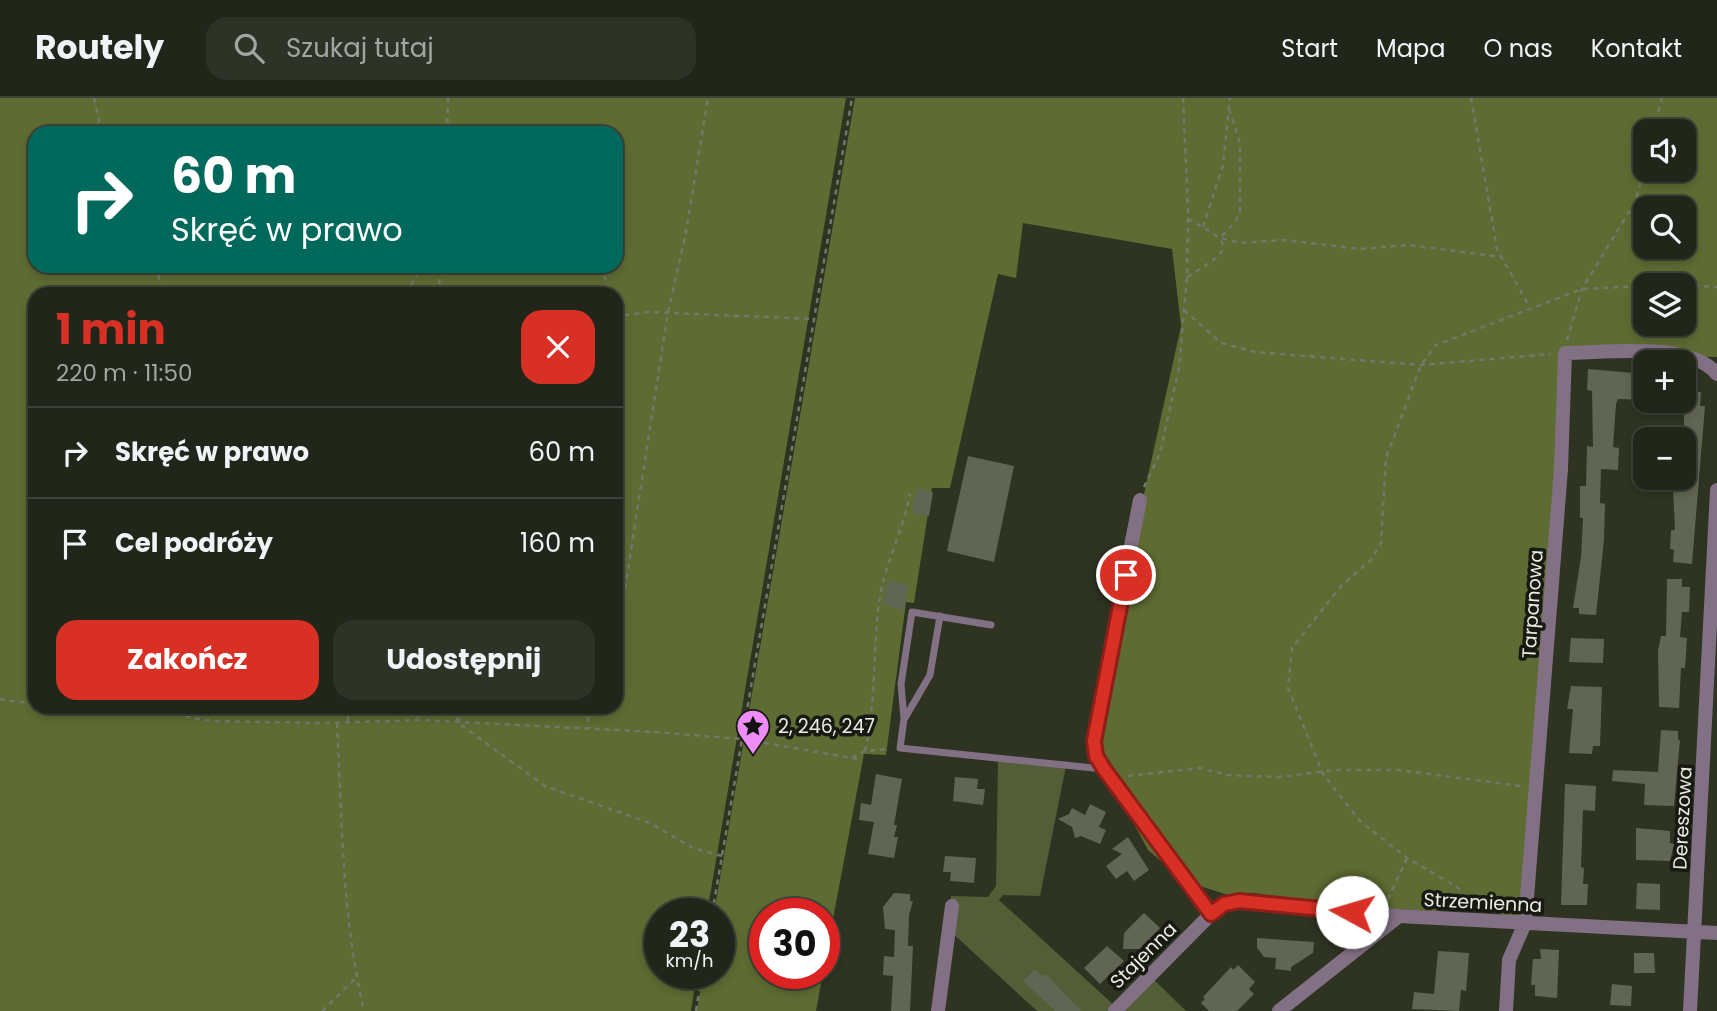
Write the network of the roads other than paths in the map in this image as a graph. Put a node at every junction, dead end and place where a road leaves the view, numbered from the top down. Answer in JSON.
{"nodes":[{"id":1,"x":1717,"y":374,"type":"edge"},
{"id":2,"x":1717,"y":490,"type":"edge"},
{"id":3,"x":1140,"y":500,"type":"road end"},
{"id":4,"x":940,"y":616,"type":"junction"},
{"id":5,"x":991,"y":625,"type":"dead end"},
{"id":6,"x":1713,"y":627,"type":"edge"},
{"id":7,"x":904,"y":719,"type":"junction"},
{"id":8,"x":1107,"y":774,"type":"junction"},
{"id":9,"x":952,"y":906,"type":"dead end"},
{"id":10,"x":1211,"y":914,"type":"junction"},
{"id":11,"x":1399,"y":916,"type":"junction"},
{"id":12,"x":1525,"y":923,"type":"junction"},
{"id":13,"x":1696,"y":932,"type":"junction"},
{"id":14,"x":1717,"y":933,"type":"edge"},
{"id":15,"x":938,"y":1011,"type":"edge"},
{"id":16,"x":1115,"y":1011,"type":"edge"},
{"id":17,"x":1279,"y":1011,"type":"edge"},
{"id":18,"x":1506,"y":1011,"type":"edge"},
{"id":19,"x":1690,"y":1011,"type":"edge"}],
"edges":[{"from":1,"to":12,"type":"street","name":"Tarpanowa"},
{"from":2,"to":6,"type":"street","name":"Dereszowa"},
{"from":3,"to":8,"type":"street"},
{"from":4,"to":5,"type":"lane"},
{"from":4,"to":7,"type":"lane"},
{"from":4,"to":7,"type":"lane"},
{"from":6,"to":13,"type":"street","name":"Dereszowa"},
{"from":7,"to":8,"type":"lane"},
{"from":8,"to":10,"type":"street"},
{"from":9,"to":15,"type":"street"},
{"from":10,"to":11,"type":"street","name":"Stajenna"},
{"from":10,"to":16,"type":"street","name":"Stajenna"},
{"from":11,"to":12,"type":"street","name":"Strzemienna"},
{"from":11,"to":17,"type":"street","name":"Strzemienna"},
{"from":12,"to":13,"type":"street","name":"Strzemienna"},
{"from":12,"to":18,"type":"street","name":"Tarpanowa"},
{"from":13,"to":14,"type":"street","name":"Strzemienna"},
{"from":13,"to":19,"type":"street","name":"Dereszowa"}]}
